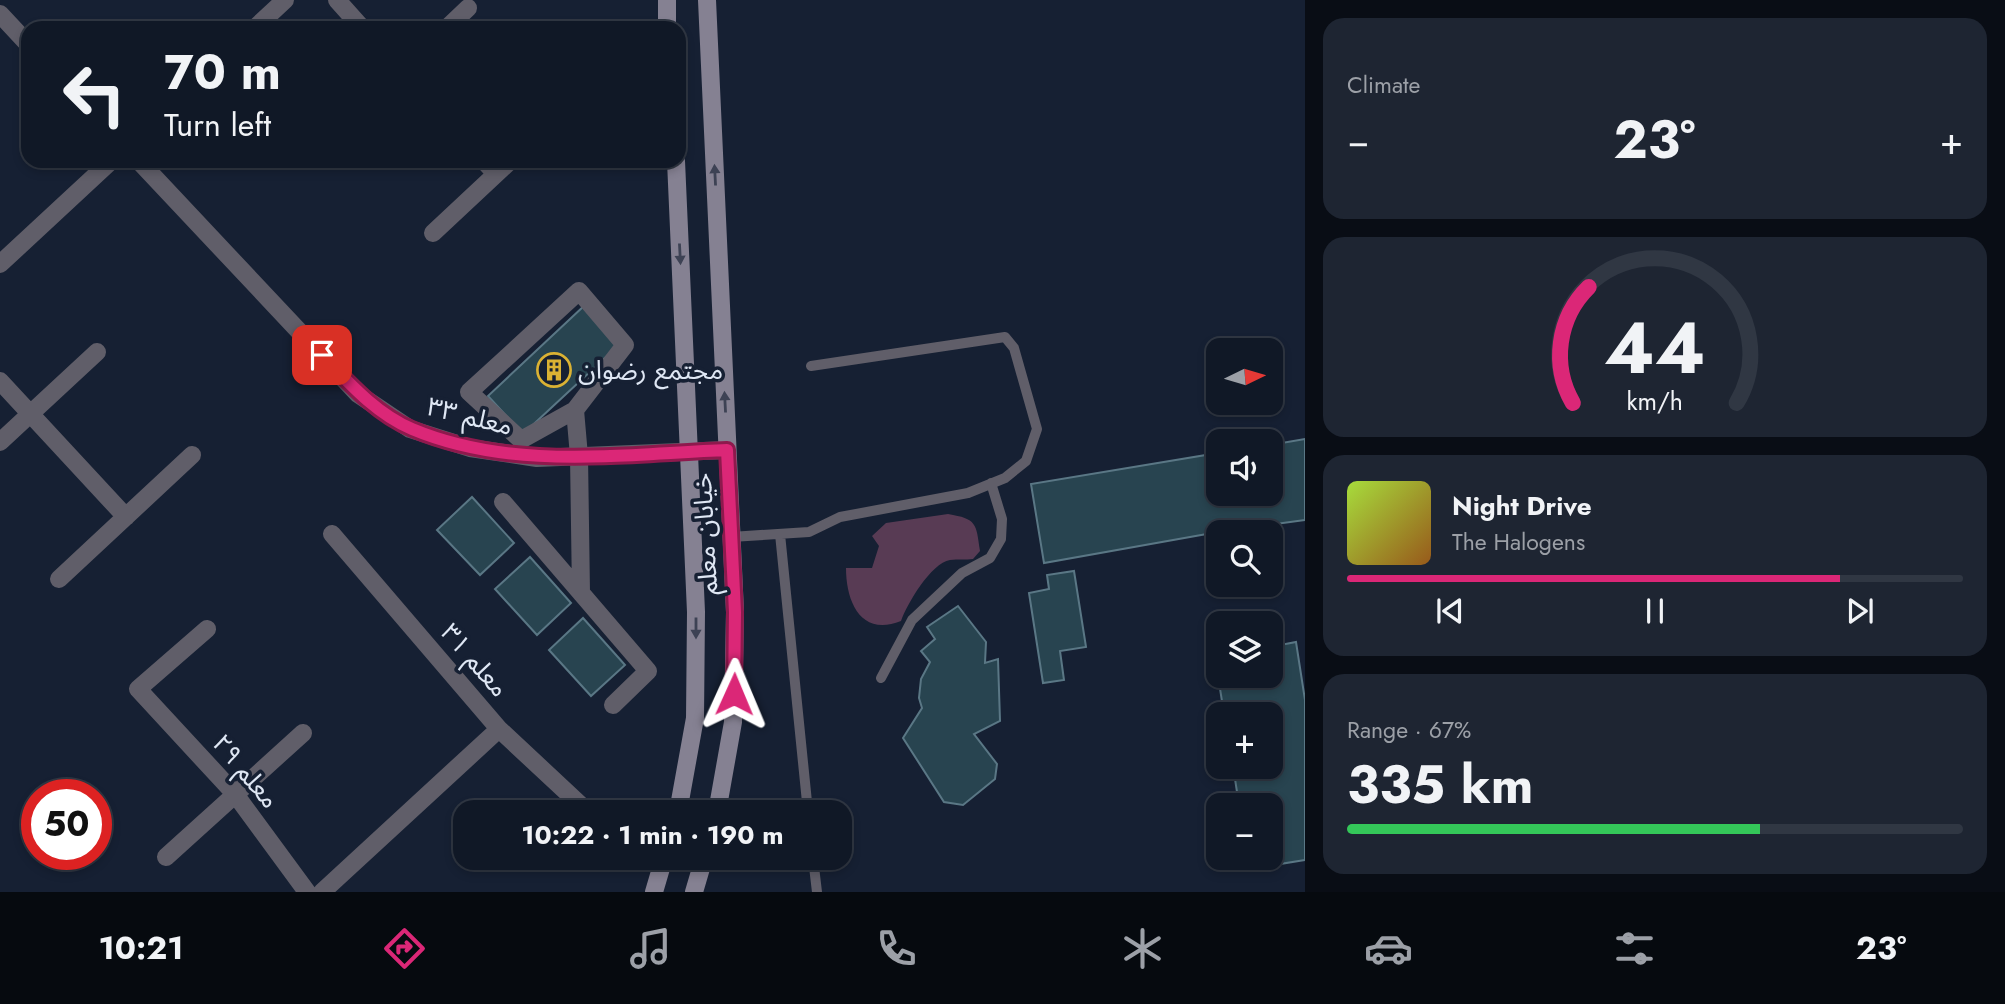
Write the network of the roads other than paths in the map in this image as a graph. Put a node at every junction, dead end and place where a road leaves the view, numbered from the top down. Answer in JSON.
{"nodes":[{"id":1,"x":285,"y":0,"type":"edge"},
{"id":2,"x":337,"y":0,"type":"edge"},
{"id":3,"x":667,"y":0,"type":"edge"},
{"id":4,"x":707,"y":0,"type":"edge"},
{"id":5,"x":468,"y":8,"type":"dead end"},
{"id":6,"x":0,"y":14,"type":"edge"},
{"id":7,"x":262,"y":21,"type":"edge"},
{"id":8,"x":356,"y":21,"type":"edge"},
{"id":9,"x":454,"y":21,"type":"edge"},
{"id":10,"x":667,"y":21,"type":"edge"},
{"id":11,"x":21,"y":36,"type":"edge"},
{"id":12,"x":103,"y":168,"type":"edge"},
{"id":13,"x":146,"y":168,"type":"edge"},
{"id":14,"x":490,"y":168,"type":"edge"},
{"id":15,"x":676,"y":168,"type":"edge"},
{"id":16,"x":433,"y":233,"type":"dead end"},
{"id":17,"x":0,"y":264,"type":"edge"},
{"id":18,"x":97,"y":352,"type":"dead end"},
{"id":19,"x":811,"y":366,"type":"dead end"},
{"id":20,"x":0,"y":381,"type":"edge"},
{"id":21,"x":575,"y":410,"type":"junction"},
{"id":22,"x":30,"y":414,"type":"junction"},
{"id":23,"x":0,"y":442,"type":"edge"},
{"id":24,"x":727,"y":450,"type":"junction"},
{"id":25,"x":689,"y":451,"type":"junction"},
{"id":26,"x":192,"y":455,"type":"dead end"},
{"id":27,"x":579,"y":456,"type":"junction"},
{"id":28,"x":991,"y":484,"type":"junction"},
{"id":29,"x":503,"y":502,"type":"dead end"},
{"id":30,"x":126,"y":517,"type":"junction"},
{"id":31,"x":332,"y":534,"type":"dead end"},
{"id":32,"x":780,"y":534,"type":"junction"},
{"id":33,"x":732,"y":537,"type":"junction"},
{"id":34,"x":59,"y":579,"type":"dead end"},
{"id":35,"x":581,"y":593,"type":"junction"},
{"id":36,"x":207,"y":629,"type":"dead end"},
{"id":37,"x":881,"y":678,"type":"dead end"},
{"id":38,"x":613,"y":705,"type":"dead end"},
{"id":39,"x":499,"y":729,"type":"junction"},
{"id":40,"x":303,"y":733,"type":"dead end"},
{"id":41,"x":235,"y":794,"type":"junction"},
{"id":42,"x":575,"y":800,"type":"edge"},
{"id":43,"x":680,"y":800,"type":"edge"},
{"id":44,"x":719,"y":800,"type":"edge"},
{"id":45,"x":807,"y":800,"type":"edge"},
{"id":46,"x":166,"y":857,"type":"dead end"},
{"id":47,"x":660,"y":870,"type":"edge"},
{"id":48,"x":700,"y":870,"type":"edge"},
{"id":49,"x":814,"y":870,"type":"edge"},
{"id":50,"x":307,"y":892,"type":"edge"},
{"id":51,"x":322,"y":892,"type":"edge"},
{"id":52,"x":654,"y":892,"type":"edge"},
{"id":53,"x":694,"y":892,"type":"edge"},
{"id":54,"x":817,"y":892,"type":"edge"}],
"edges":[{"from":1,"to":7,"type":"street"},
{"from":2,"to":8,"type":"street"},
{"from":3,"to":10,"type":"main road"},
{"from":24,"to":4,"type":"main road","name":"خیابان معلم","one_way":true},
{"from":5,"to":9,"type":"street"},
{"from":6,"to":11,"type":"street"},
{"from":12,"to":17,"type":"street"},
{"from":13,"to":27,"type":"street","name":"معلم ۳۳"},
{"from":14,"to":16,"type":"street"},
{"from":15,"to":25,"type":"main road","name":"خیابان معلم","one_way":true},
{"from":18,"to":22,"type":"street"},
{"from":19,"to":28,"type":"lane"},
{"from":20,"to":22,"type":"street"},
{"from":21,"to":21,"type":"street"},
{"from":21,"to":27,"type":"street"},
{"from":22,"to":23,"type":"street"},
{"from":22,"to":30,"type":"street"},
{"from":24,"to":25,"type":"street","name":"معلم ۳۳"},
{"from":24,"to":33,"type":"main road","name":"خیابان معلم"},
{"from":25,"to":27,"type":"street","name":"معلم ۳۳"},
{"from":25,"to":43,"type":"main road","name":"خیابان معلم","one_way":true},
{"from":26,"to":30,"type":"street"},
{"from":27,"to":35,"type":"street"},
{"from":28,"to":32,"type":"lane"},
{"from":28,"to":37,"type":"lane"},
{"from":29,"to":35,"type":"street"},
{"from":30,"to":34,"type":"street"},
{"from":31,"to":39,"type":"street","name":"معلم ۳۱"},
{"from":32,"to":33,"type":"lane"},
{"from":32,"to":45,"type":"lane"},
{"from":33,"to":44,"type":"main road","name":"خیابان معلم"},
{"from":35,"to":38,"type":"street"},
{"from":36,"to":41,"type":"street","name":"معلم ۲۹"},
{"from":39,"to":42,"type":"street","name":"معلم ۳۱"},
{"from":39,"to":51,"type":"street"},
{"from":40,"to":41,"type":"street"},
{"from":41,"to":46,"type":"street"},
{"from":41,"to":50,"type":"street","name":"معلم ۲۹"},
{"from":47,"to":52,"type":"main road"},
{"from":48,"to":53,"type":"main road"},
{"from":49,"to":54,"type":"lane"}]}
